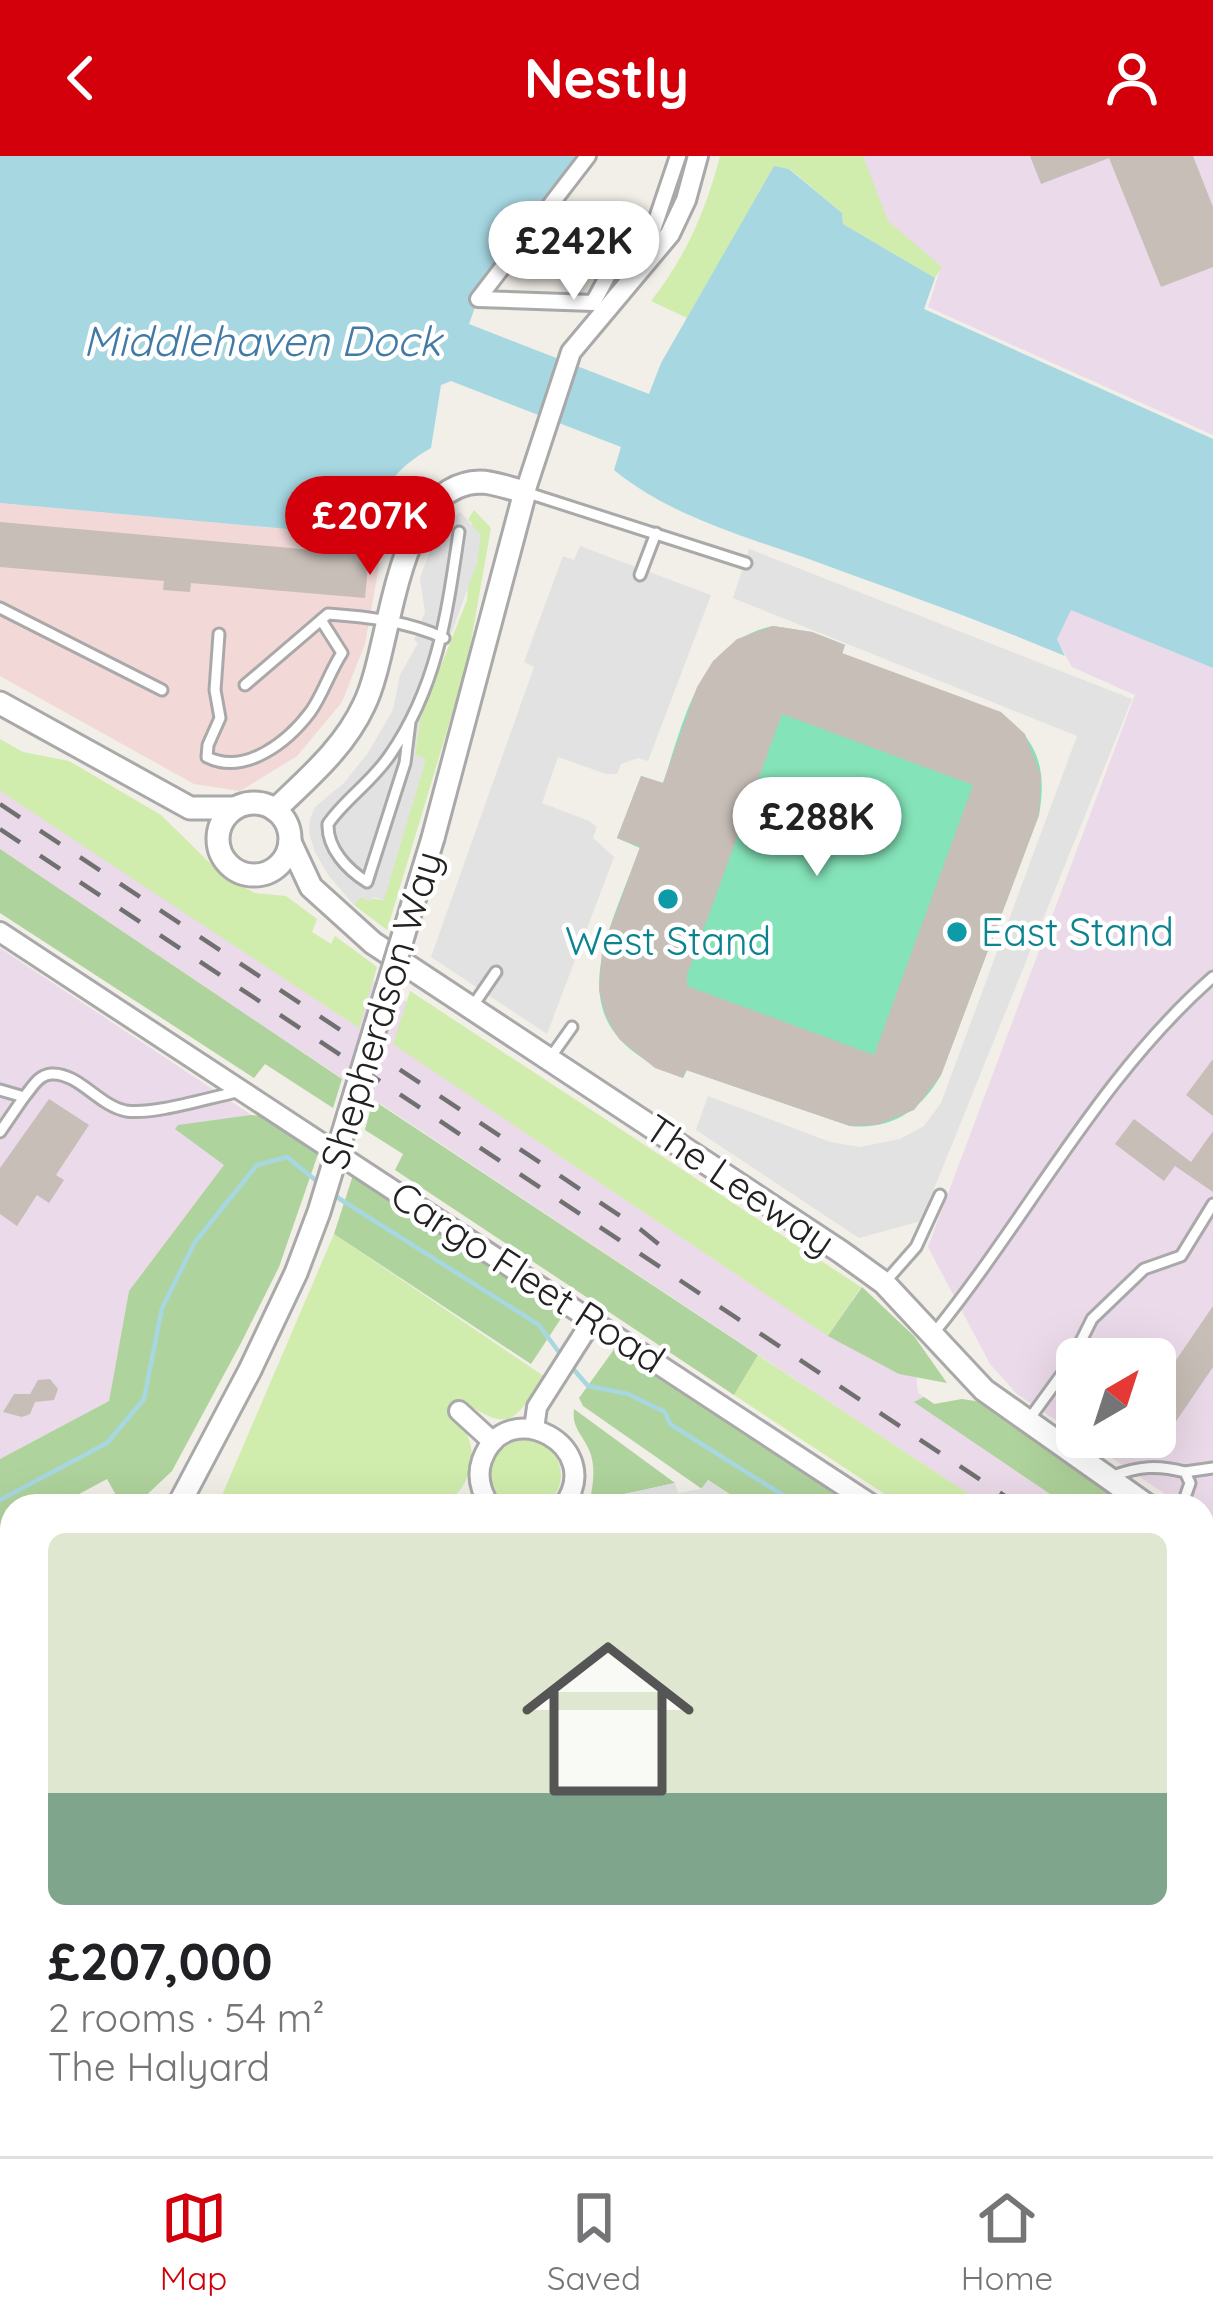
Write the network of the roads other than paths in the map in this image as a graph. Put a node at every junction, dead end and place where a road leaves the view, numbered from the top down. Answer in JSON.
{"nodes":[{"id":1,"x":588,"y":156,"type":"edge"},
{"id":2,"x":678,"y":156,"type":"edge"},
{"id":3,"x":698,"y":156,"type":"edge"},
{"id":4,"x":525,"y":492,"type":"junction"},
{"id":5,"x":459,"y":532,"type":"dead end"},
{"id":6,"x":656,"y":533,"type":"junction"},
{"id":7,"x":746,"y":563,"type":"dead end"},
{"id":8,"x":640,"y":574,"type":"dead end"},
{"id":9,"x":0,"y":608,"type":"edge"},
{"id":10,"x":321,"y":620,"type":"junction"},
{"id":11,"x":390,"y":621,"type":"junction"},
{"id":12,"x":219,"y":634,"type":"dead end"},
{"id":13,"x":444,"y":638,"type":"junction"},
{"id":14,"x":245,"y":685,"type":"dead end"},
{"id":15,"x":162,"y":690,"type":"dead end"},
{"id":16,"x":0,"y":703,"type":"edge"},
{"id":17,"x":410,"y":722,"type":"junction"},
{"id":18,"x":190,"y":808,"type":"junction"},
{"id":19,"x":235,"y":808,"type":"junction"},
{"id":20,"x":275,"y":809,"type":"junction"},
{"id":21,"x":290,"y":842,"type":"junction"},
{"id":22,"x":219,"y":844,"type":"junction"},
{"id":23,"x":267,"y":872,"type":"junction"},
{"id":24,"x":311,"y":887,"type":"junction"},
{"id":25,"x":0,"y":932,"type":"edge"},
{"id":26,"x":496,"y":972,"type":"dead end"},
{"id":27,"x":1213,"y":977,"type":"edge"},
{"id":28,"x":472,"y":1007,"type":"junction"},
{"id":29,"x":572,"y":1027,"type":"dead end"},
{"id":30,"x":550,"y":1058,"type":"junction"},
{"id":31,"x":0,"y":1090,"type":"edge"},
{"id":32,"x":242,"y":1091,"type":"junction"},
{"id":33,"x":24,"y":1097,"type":"junction"},
{"id":34,"x":4,"y":1117,"type":"edge"},
{"id":35,"x":0,"y":1132,"type":"edge"},
{"id":36,"x":940,"y":1195,"type":"dead end"},
{"id":37,"x":1213,"y":1204,"type":"edge"},
{"id":38,"x":884,"y":1283,"type":"junction"},
{"id":39,"x":588,"y":1328,"type":"junction"},
{"id":40,"x":934,"y":1333,"type":"junction"},
{"id":41,"x":459,"y":1411,"type":"dead end"},
{"id":42,"x":1027,"y":1422,"type":"junction"},
{"id":43,"x":534,"y":1429,"type":"junction"},
{"id":44,"x":493,"y":1442,"type":"junction"},
{"id":45,"x":1213,"y":1468,"type":"edge"},
{"id":46,"x":1185,"y":1472,"type":"junction"},
{"id":47,"x":1108,"y":1478,"type":"junction"},
{"id":48,"x":184,"y":1494,"type":"edge"},
{"id":49,"x":484,"y":1494,"type":"edge"},
{"id":50,"x":569,"y":1494,"type":"edge"},
{"id":51,"x":855,"y":1494,"type":"edge"},
{"id":52,"x":1131,"y":1494,"type":"edge"},
{"id":53,"x":1186,"y":1494,"type":"edge"}],
"edges":[{"from":1,"to":2,"type":"street"},
{"from":3,"to":4,"type":"street"},
{"from":4,"to":6,"type":"lane"},
{"from":4,"to":11,"type":"street"},
{"from":4,"to":48,"type":"street","name":"Shepherdson Way","bridge":true},
{"from":5,"to":13,"type":"lane"},
{"from":6,"to":7,"type":"lane"},
{"from":6,"to":8,"type":"lane"},
{"from":9,"to":15,"type":"lane"},
{"from":10,"to":11,"type":"lane"},
{"from":10,"to":12,"type":"lane"},
{"from":10,"to":14,"type":"lane"},
{"from":11,"to":13,"type":"lane"},
{"from":11,"to":20,"type":"street"},
{"from":13,"to":17,"type":"lane"},
{"from":16,"to":18,"type":"street"},
{"from":17,"to":17,"type":"lane"},
{"from":18,"to":19,"type":"street"},
{"from":18,"to":22,"type":"street"},
{"from":19,"to":20,"type":"street"},
{"from":19,"to":22,"type":"street"},
{"from":20,"to":21,"type":"street"},
{"from":21,"to":23,"type":"street"},
{"from":21,"to":24,"type":"street","name":"The Leeway"},
{"from":22,"to":23,"type":"street"},
{"from":23,"to":24,"type":"street","name":"The Leeway"},
{"from":24,"to":28,"type":"street","name":"The Leeway"},
{"from":25,"to":32,"type":"street","name":"Cargo Fleet Road"},
{"from":26,"to":28,"type":"lane"},
{"from":27,"to":40,"type":"lane"},
{"from":28,"to":30,"type":"street","name":"The Leeway"},
{"from":29,"to":30,"type":"lane"},
{"from":30,"to":38,"type":"street","name":"The Leeway"},
{"from":31,"to":33,"type":"lane"},
{"from":32,"to":33,"type":"lane"},
{"from":32,"to":39,"type":"street","name":"Cargo Fleet Road"},
{"from":33,"to":34,"type":"lane"},
{"from":34,"to":35,"type":"lane"},
{"from":36,"to":38,"type":"lane"},
{"from":37,"to":42,"type":"lane"},
{"from":38,"to":40,"type":"street","name":"The Leeway"},
{"from":39,"to":43,"type":"street"},
{"from":39,"to":51,"type":"street","name":"Cargo Fleet Road"},
{"from":40,"to":42,"type":"street","name":"The Leeway"},
{"from":41,"to":44,"type":"street"},
{"from":42,"to":47,"type":"street","name":"The Leeway"},
{"from":43,"to":44,"type":"street"},
{"from":43,"to":50,"type":"street"},
{"from":44,"to":49,"type":"street"},
{"from":45,"to":46,"type":"lane"},
{"from":46,"to":47,"type":"lane"},
{"from":46,"to":53,"type":"lane"},
{"from":47,"to":52,"type":"street","name":"The Leeway"}]}
